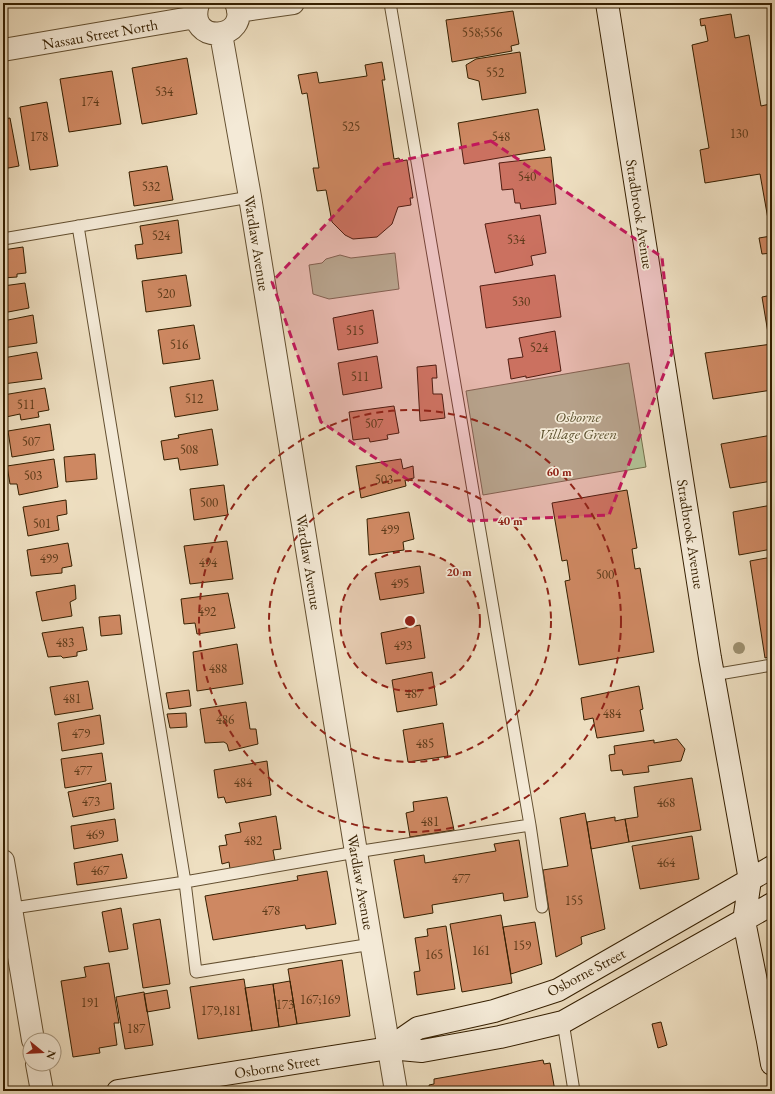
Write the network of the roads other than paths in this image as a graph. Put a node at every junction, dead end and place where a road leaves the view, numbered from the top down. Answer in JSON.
{"nodes":[{"id":1,"x":293,"y":3,"type":"edge"},
{"id":2,"x":390,"y":3,"type":"edge"},
{"id":3,"x":607,"y":3,"type":"edge"},
{"id":4,"x":237,"y":7,"type":"edge"},
{"id":5,"x":198,"y":10,"type":"edge"},
{"id":6,"x":221,"y":34,"type":"junction"},
{"id":7,"x":3,"y":50,"type":"edge"},
{"id":8,"x":250,"y":197,"type":"junction"},
{"id":9,"x":78,"y":226,"type":"junction"},
{"id":10,"x":3,"y":239,"type":"edge"},
{"id":11,"x":772,"y":665,"type":"edge"},
{"id":12,"x":713,"y":675,"type":"junction"},
{"id":13,"x":530,"y":825,"type":"junction"},
{"id":14,"x":356,"y":852,"type":"junction"},
{"id":15,"x":3,"y":861,"type":"edge"},
{"id":16,"x":772,"y":867,"type":"edge"},
{"id":17,"x":750,"y":880,"type":"junction"},
{"id":18,"x":185,"y":882,"type":"junction"},
{"id":19,"x":772,"y":904,"type":"edge"},
{"id":20,"x":542,"y":907,"type":"dead end"},
{"id":21,"x":7,"y":909,"type":"edge"},
{"id":22,"x":744,"y":920,"type":"junction"},
{"id":23,"x":372,"y":944,"type":"junction"},
{"id":24,"x":583,"y":976,"type":"junction"},
{"id":25,"x":596,"y":1003,"type":"junction"},
{"id":26,"x":563,"y":1022,"type":"junction"},
{"id":27,"x":31,"y":1032,"type":"edge"},
{"id":28,"x":770,"y":1040,"type":"edge"},
{"id":29,"x":389,"y":1048,"type":"junction"},
{"id":30,"x":772,"y":1064,"type":"edge"},
{"id":31,"x":38,"y":1072,"type":"edge"},
{"id":32,"x":42,"y":1091,"type":"edge"},
{"id":33,"x":118,"y":1091,"type":"edge"},
{"id":34,"x":396,"y":1091,"type":"edge"},
{"id":35,"x":574,"y":1091,"type":"edge"}],
"edges":[{"from":1,"to":4,"type":"street"},
{"from":2,"to":13,"type":"lane"},
{"from":3,"to":12,"type":"street","name":"Stradbrook Avenue"},
{"from":4,"to":6,"type":"street"},
{"from":5,"to":6,"type":"street"},
{"from":5,"to":7,"type":"street","name":"Nassau Street North"},
{"from":6,"to":8,"type":"street","name":"Wardlaw Avenue"},
{"from":8,"to":9,"type":"lane"},
{"from":8,"to":14,"type":"street","name":"Wardlaw Avenue"},
{"from":9,"to":10,"type":"lane"},
{"from":9,"to":18,"type":"lane"},
{"from":11,"to":12,"type":"lane"},
{"from":12,"to":17,"type":"street","name":"Stradbrook Avenue"},
{"from":13,"to":14,"type":"lane"},
{"from":13,"to":20,"type":"lane"},
{"from":14,"to":18,"type":"lane"},
{"from":14,"to":23,"type":"street","name":"Wardlaw Avenue"},
{"from":15,"to":21,"type":"street"},
{"from":16,"to":17,"type":"street","name":"Osborne Street"},
{"from":17,"to":22,"type":"street","name":"Stradbrook Avenue"},
{"from":17,"to":24,"type":"street","name":"Osborne Street"},
{"from":18,"to":21,"type":"lane"},
{"from":18,"to":23,"type":"lane"},
{"from":19,"to":22,"type":"street","name":"Osborne Street"},
{"from":21,"to":27,"type":"street"},
{"from":22,"to":25,"type":"street","name":"Osborne Street"},
{"from":22,"to":28,"type":"street","name":"Stradbrook Avenue"},
{"from":23,"to":29,"type":"street","name":"Wardlaw Avenue"},
{"from":24,"to":25,"type":"street"},
{"from":24,"to":29,"type":"street","name":"Osborne Street"},
{"from":25,"to":26,"type":"street","name":"Osborne Street"},
{"from":26,"to":29,"type":"street","name":"Osborne Street"},
{"from":26,"to":35,"type":"lane"},
{"from":28,"to":30,"type":"street","name":"Stradbrook Avenue"},
{"from":29,"to":33,"type":"street","name":"Osborne Street"},
{"from":29,"to":34,"type":"street","name":"Wardlaw Avenue"},
{"from":31,"to":32,"type":"street"}]}
